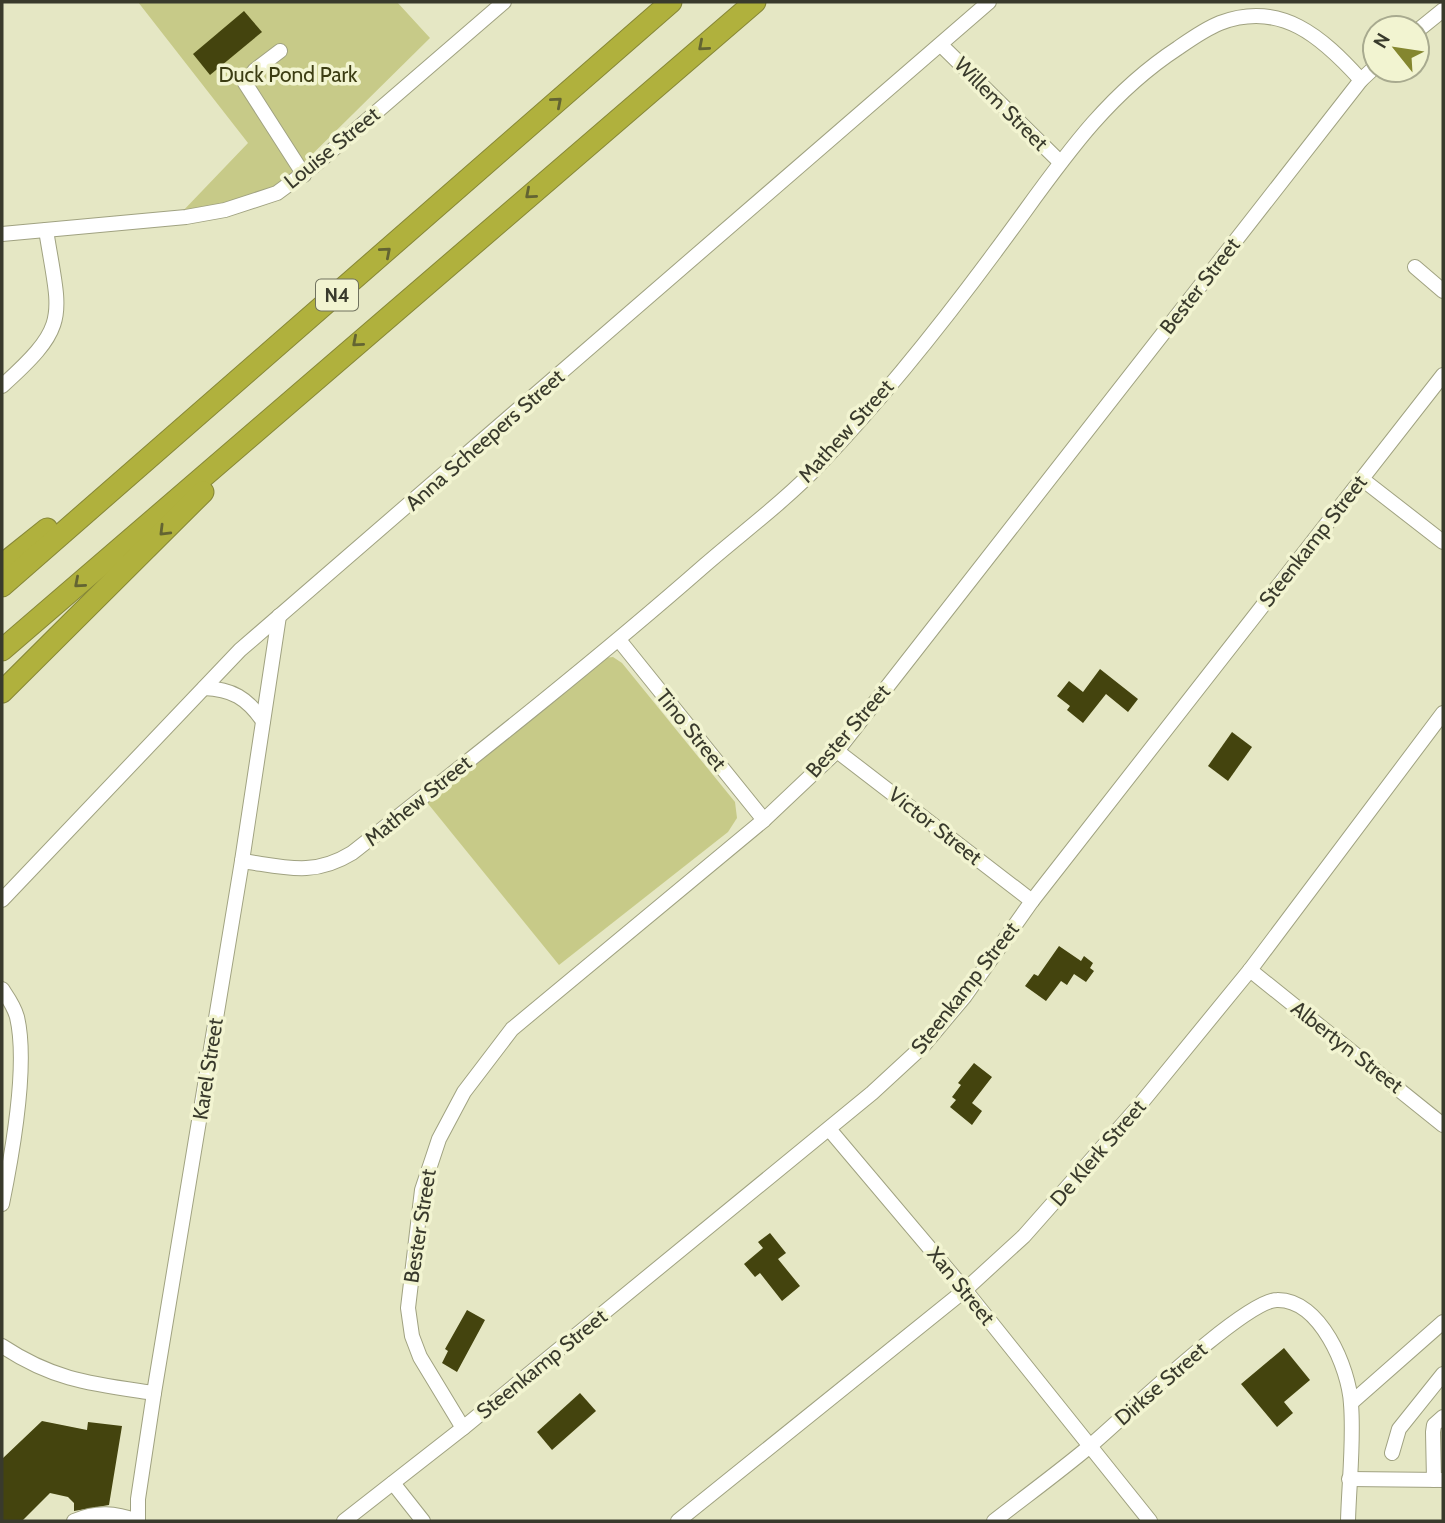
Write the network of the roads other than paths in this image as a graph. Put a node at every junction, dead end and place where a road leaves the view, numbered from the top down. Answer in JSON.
{"nodes":[{"id":1,"x":504,"y":2,"type":"edge"},
{"id":2,"x":671,"y":2,"type":"edge"},
{"id":3,"x":755,"y":2,"type":"edge"},
{"id":4,"x":989,"y":2,"type":"edge"},
{"id":5,"x":941,"y":45,"type":"junction"},
{"id":6,"x":280,"y":51,"type":"dead end"},
{"id":7,"x":1361,"y":79,"type":"joint"},
{"id":8,"x":1060,"y":162,"type":"junction"},
{"id":9,"x":304,"y":174,"type":"junction"},
{"id":10,"x":46,"y":230,"type":"junction"},
{"id":11,"x":2,"y":234,"type":"edge"},
{"id":12,"x":1415,"y":267,"type":"dead end"},
{"id":13,"x":1443,"y":290,"type":"edge"},
{"id":14,"x":291,"y":335,"type":"junction"},
{"id":15,"x":1443,"y":374,"type":"edge"},
{"id":16,"x":316,"y":378,"type":"junction"},
{"id":17,"x":2,"y":386,"type":"edge"},
{"id":18,"x":1362,"y":479,"type":"junction"},
{"id":19,"x":1443,"y":542,"type":"edge"},
{"id":20,"x":2,"y":565,"type":"edge"},
{"id":21,"x":2,"y":586,"type":"edge"},
{"id":22,"x":279,"y":616,"type":"junction"},
{"id":23,"x":618,"y":640,"type":"junction"},
{"id":24,"x":2,"y":650,"type":"edge"},
{"id":25,"x":204,"y":688,"type":"junction"},
{"id":26,"x":2,"y":692,"type":"edge"},
{"id":27,"x":1443,"y":713,"type":"edge"},
{"id":28,"x":263,"y":721,"type":"junction"},
{"id":29,"x":837,"y":751,"type":"junction"},
{"id":30,"x":764,"y":820,"type":"junction"},
{"id":31,"x":242,"y":861,"type":"junction"},
{"id":32,"x":2,"y":900,"type":"edge"},
{"id":33,"x":1032,"y":901,"type":"junction"},
{"id":34,"x":1250,"y":970,"type":"junction"},
{"id":35,"x":2,"y":989,"type":"edge"},
{"id":36,"x":1443,"y":1125,"type":"edge"},
{"id":37,"x":829,"y":1129,"type":"junction"},
{"id":38,"x":2,"y":1204,"type":"edge"},
{"id":39,"x":965,"y":1290,"type":"junction"},
{"id":40,"x":1443,"y":1322,"type":"edge"},
{"id":41,"x":2,"y":1346,"type":"edge"},
{"id":42,"x":1443,"y":1374,"type":"edge"},
{"id":43,"x":154,"y":1393,"type":"junction"},
{"id":44,"x":1351,"y":1403,"type":"junction"},
{"id":45,"x":1443,"y":1417,"type":"edge"},
{"id":46,"x":463,"y":1428,"type":"junction"},
{"id":47,"x":1090,"y":1446,"type":"junction"},
{"id":48,"x":1392,"y":1453,"type":"dead end"},
{"id":49,"x":1349,"y":1479,"type":"junction"},
{"id":50,"x":1438,"y":1480,"type":"edge"},
{"id":51,"x":393,"y":1483,"type":"junction"},
{"id":52,"x":74,"y":1521,"type":"edge"},
{"id":53,"x":138,"y":1521,"type":"edge"},
{"id":54,"x":344,"y":1521,"type":"edge"},
{"id":55,"x":423,"y":1521,"type":"edge"},
{"id":56,"x":678,"y":1521,"type":"edge"},
{"id":57,"x":993,"y":1521,"type":"edge"},
{"id":58,"x":1150,"y":1521,"type":"edge"},
{"id":59,"x":1348,"y":1521,"type":"edge"}],
"edges":[{"from":1,"to":9,"type":"street","name":"Louise Street"},
{"from":14,"to":2,"type":"highway","number":"N4","one_way":true},
{"from":3,"to":16,"type":"highway","number":"N4","one_way":true},
{"from":4,"to":5,"type":"street","name":"Anna Scheepers Street"},
{"from":5,"to":8,"type":"street","name":"Willem Street"},
{"from":5,"to":22,"type":"street","name":"Anna Scheepers Street"},
{"from":6,"to":9,"type":"street"},
{"from":7,"to":8,"type":"street","name":"Mathew Street"},
{"from":7,"to":29,"type":"street","name":"Bester Street"},
{"from":8,"to":23,"type":"street","name":"Mathew Street"},
{"from":9,"to":10,"type":"street","name":"Louise Street"},
{"from":10,"to":11,"type":"street","name":"Louise Street"},
{"from":10,"to":17,"type":"street"},
{"from":12,"to":13,"type":"street"},
{"from":14,"to":20,"type":"highway"},
{"from":14,"to":21,"type":"highway","number":"N4"},
{"from":15,"to":18,"type":"street","name":"Steenkamp Street"},
{"from":16,"to":24,"type":"highway","number":"N4","one_way":true},
{"from":16,"to":26,"type":"highway","one_way":true},
{"from":18,"to":19,"type":"street"},
{"from":18,"to":33,"type":"street","name":"Steenkamp Street"},
{"from":22,"to":25,"type":"street","name":"Anna Scheepers Street"},
{"from":22,"to":28,"type":"street","name":"Karel Street"},
{"from":23,"to":30,"type":"street","name":"Tino Street"},
{"from":23,"to":31,"type":"street","name":"Mathew Street"},
{"from":25,"to":28,"type":"street"},
{"from":25,"to":32,"type":"street","name":"Anna Scheepers Street"},
{"from":27,"to":34,"type":"street","name":"De Klerk Street"},
{"from":28,"to":31,"type":"street","name":"Karel Street"},
{"from":29,"to":30,"type":"street","name":"Bester Street"},
{"from":29,"to":33,"type":"street","name":"Victor Street"},
{"from":30,"to":46,"type":"street","name":"Bester Street"},
{"from":31,"to":43,"type":"street","name":"Karel Street"},
{"from":33,"to":37,"type":"street","name":"Steenkamp Street"},
{"from":34,"to":36,"type":"street","name":"Albertyn Street"},
{"from":34,"to":39,"type":"street","name":"De Klerk Street"},
{"from":35,"to":38,"type":"street"},
{"from":37,"to":39,"type":"street","name":"Xan Street"},
{"from":37,"to":46,"type":"street","name":"Steenkamp Street"},
{"from":39,"to":47,"type":"street","name":"Xan Street"},
{"from":39,"to":56,"type":"street","name":"De Klerk Street"},
{"from":40,"to":44,"type":"street"},
{"from":41,"to":43,"type":"street"},
{"from":42,"to":48,"type":"street"},
{"from":43,"to":53,"type":"street","name":"Karel Street"},
{"from":44,"to":47,"type":"street","name":"Dirkse Street"},
{"from":44,"to":49,"type":"street","name":"Dirkse Street"},
{"from":45,"to":50,"type":"street"},
{"from":46,"to":51,"type":"street","name":"Steenkamp Street"},
{"from":47,"to":57,"type":"street","name":"Dirkse Street"},
{"from":47,"to":58,"type":"street","name":"Xan Street"},
{"from":49,"to":50,"type":"street"},
{"from":49,"to":59,"type":"street","name":"Dirkse Street"},
{"from":51,"to":54,"type":"street","name":"Steenkamp Street"},
{"from":51,"to":55,"type":"street"},
{"from":52,"to":53,"type":"street"}]}
